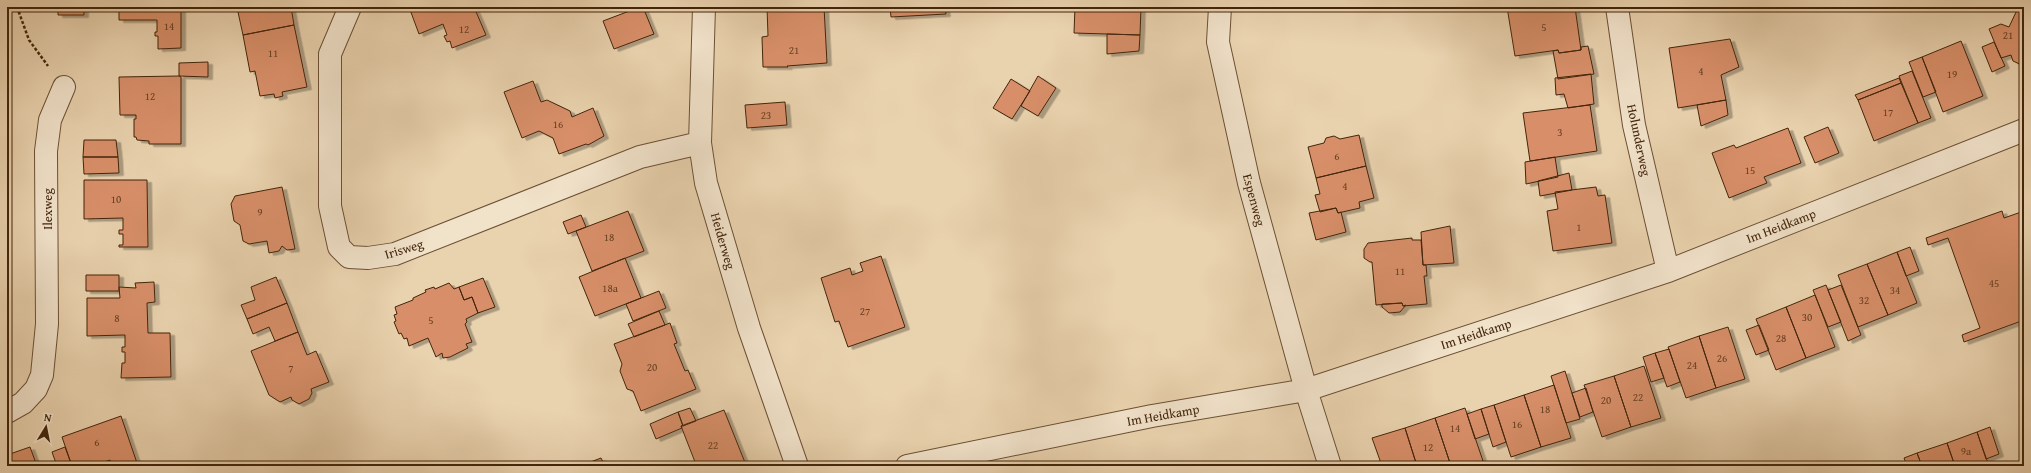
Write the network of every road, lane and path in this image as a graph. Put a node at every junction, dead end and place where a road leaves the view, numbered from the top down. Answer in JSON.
{"nodes":[{"id":1,"x":17,"y":7,"type":"edge"},
{"id":2,"x":350,"y":7,"type":"edge"},
{"id":3,"x":704,"y":7,"type":"edge"},
{"id":4,"x":1220,"y":7,"type":"edge"},
{"id":5,"x":1617,"y":7,"type":"edge"},
{"id":6,"x":64,"y":87,"type":"joint"},
{"id":7,"x":2024,"y":130,"type":"edge"},
{"id":8,"x":700,"y":142,"type":"junction"},
{"id":9,"x":1668,"y":271,"type":"junction"},
{"id":10,"x":1306,"y":390,"type":"junction"},
{"id":11,"x":7,"y":412,"type":"edge"},
{"id":12,"x":797,"y":466,"type":"edge"},
{"id":13,"x":907,"y":466,"type":"edge"},
{"id":14,"x":1330,"y":466,"type":"edge"}],
"edges":[{"from":1,"to":6,"type":"path"},
{"from":2,"to":8,"type":"street","name":"Irisweg"},
{"from":3,"to":8,"type":"street","name":"Heiderweg"},
{"from":4,"to":10,"type":"street","name":"Espenweg"},
{"from":5,"to":9,"type":"street","name":"Holunderweg"},
{"from":6,"to":11,"type":"street","name":"Ilexweg"},
{"from":7,"to":9,"type":"street","name":"Im Heidkamp"},
{"from":8,"to":12,"type":"street","name":"Heiderweg"},
{"from":9,"to":10,"type":"street","name":"Im Heidkamp"},
{"from":10,"to":13,"type":"street","name":"Im Heidkamp"},
{"from":10,"to":14,"type":"street","name":"Espenweg"}]}
